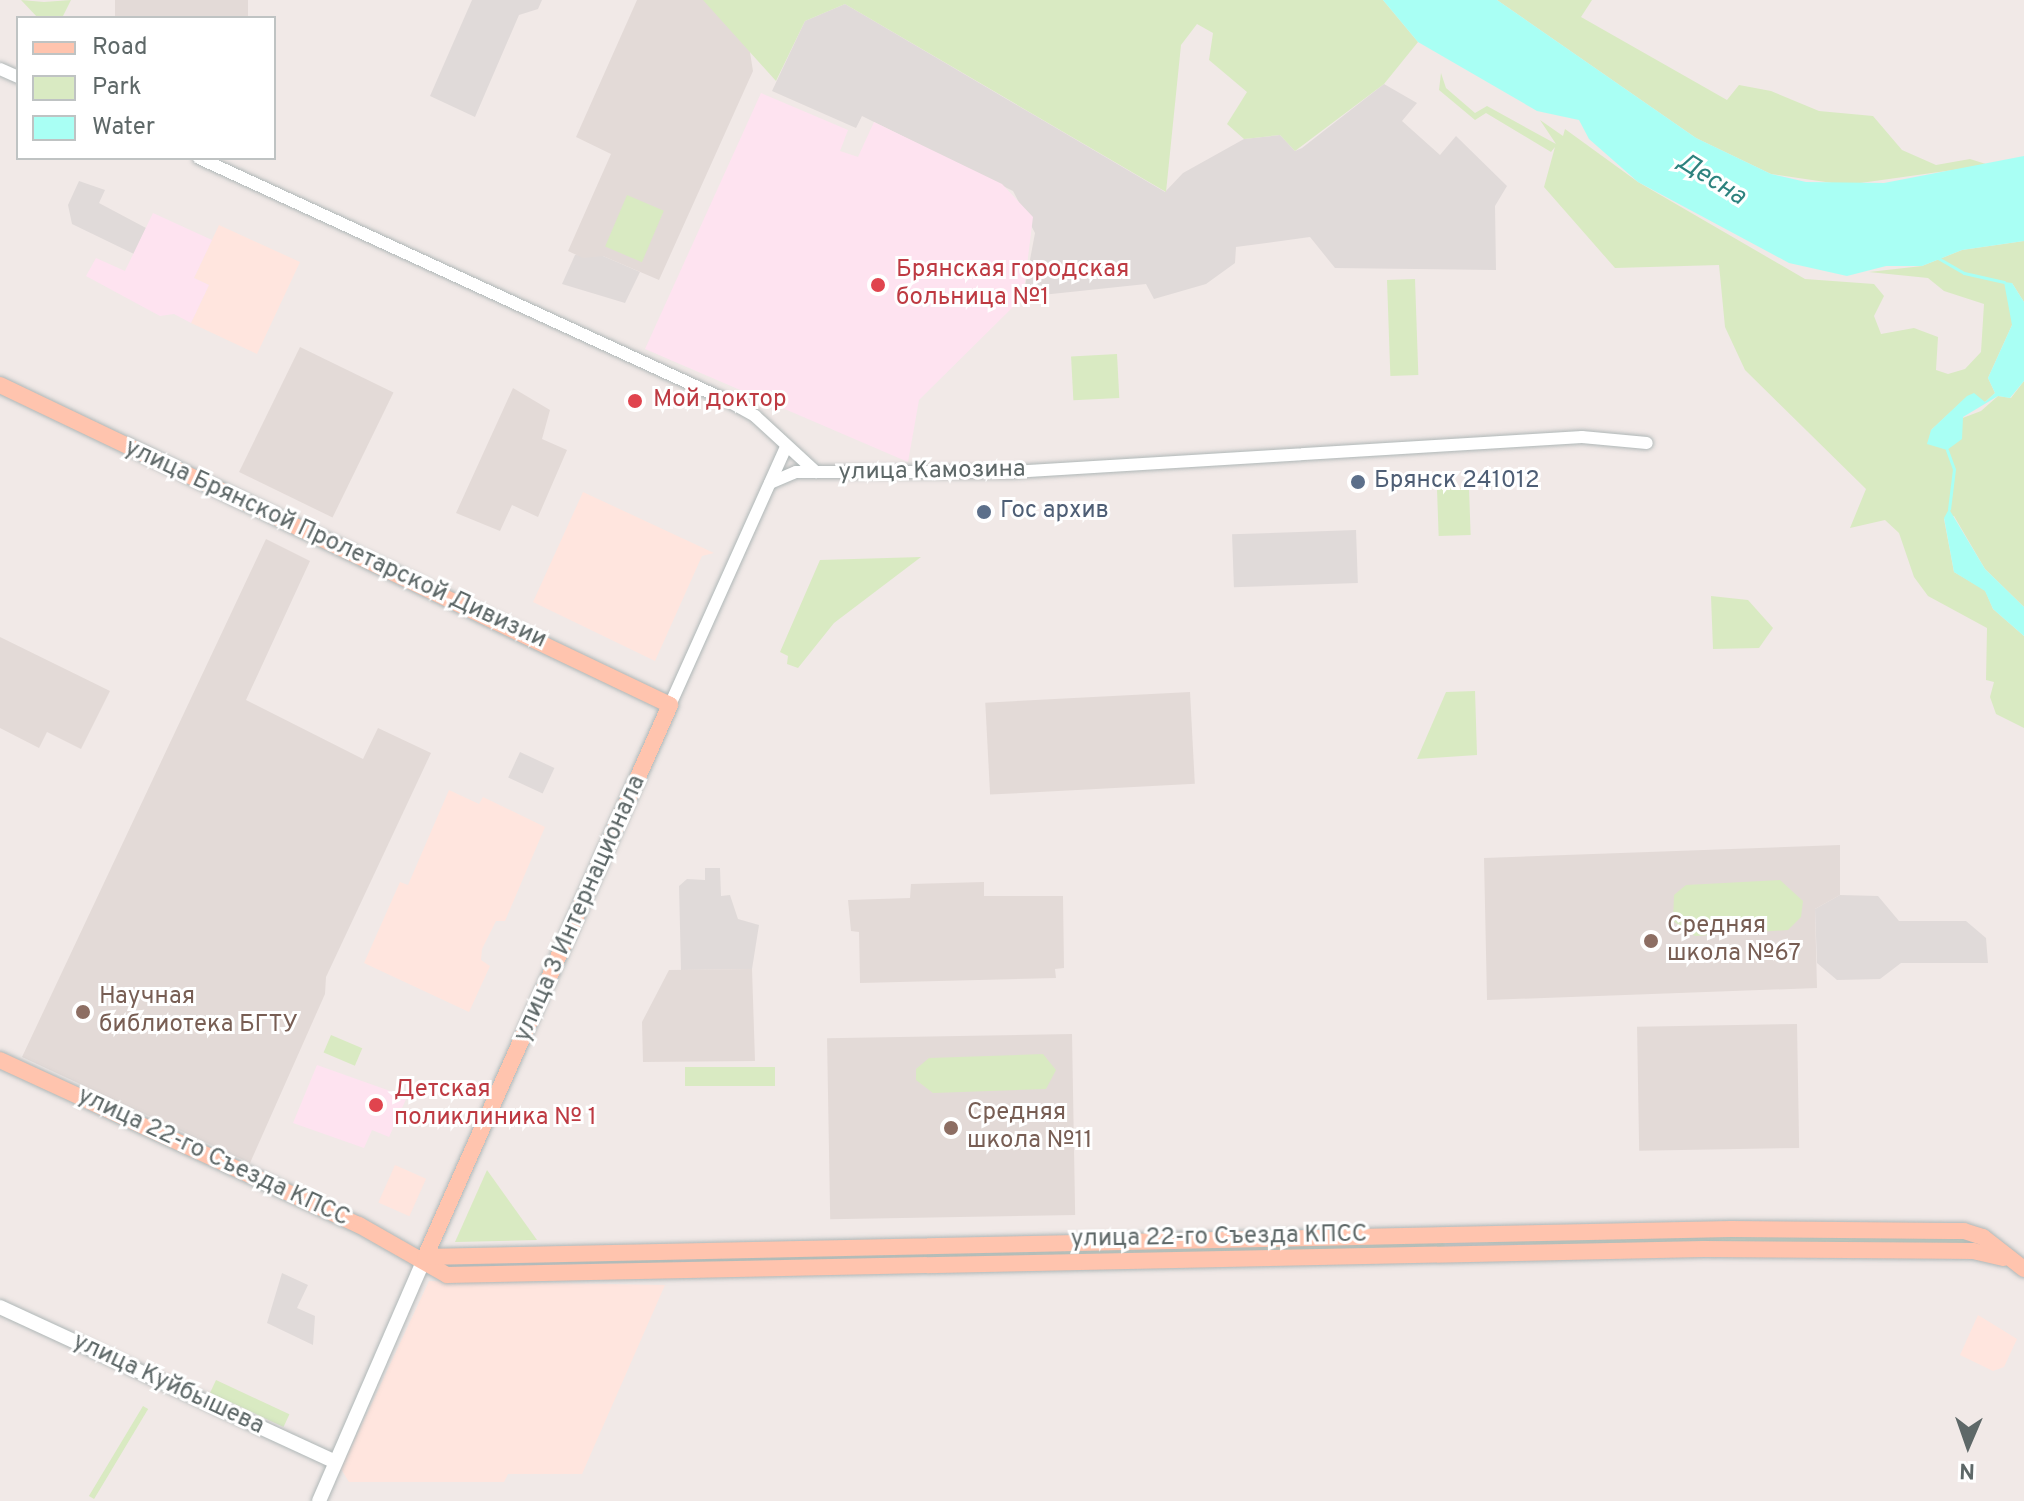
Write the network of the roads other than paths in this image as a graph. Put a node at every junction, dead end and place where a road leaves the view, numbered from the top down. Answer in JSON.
{"nodes":[{"id":1,"x":203,"y":160,"type":"edge"},
{"id":2,"x":0,"y":385,"type":"edge"},
{"id":3,"x":1647,"y":443,"type":"dead end"},
{"id":4,"x":785,"y":449,"type":"junction"},
{"id":5,"x":816,"y":472,"type":"junction"},
{"id":6,"x":770,"y":483,"type":"junction"},
{"id":7,"x":670,"y":705,"type":"junction"},
{"id":8,"x":0,"y":1060,"type":"edge"},
{"id":9,"x":1451,"y":1233,"type":"junction"},
{"id":10,"x":679,"y":1252,"type":"junction"},
{"id":11,"x":1451,"y":1253,"type":"junction"},
{"id":12,"x":425,"y":1257,"type":"junction"},
{"id":13,"x":2003,"y":1258,"type":"junction"},
{"id":14,"x":2024,"y":1269,"type":"edge"},
{"id":15,"x":679,"y":1270,"type":"junction"},
{"id":16,"x":0,"y":1307,"type":"edge"},
{"id":17,"x":335,"y":1462,"type":"junction"},
{"id":18,"x":319,"y":1501,"type":"edge"}],
"edges":[{"from":1,"to":4,"type":"street","name":"улица Камозина"},
{"from":2,"to":7,"type":"main road","name":"улица Брянской Пролетарской Дивизии"},
{"from":3,"to":5,"type":"street","name":"улица Камозина"},
{"from":4,"to":5,"type":"street","name":"улица Камозина"},
{"from":4,"to":6,"type":"street","name":"улица 3 Интернационала"},
{"from":5,"to":6,"type":"street"},
{"from":6,"to":7,"type":"street","name":"улица 3 Интернационала"},
{"from":7,"to":12,"type":"main road","name":"улица 3 Интернационала"},
{"from":8,"to":12,"type":"main road","name":"улица 22-го Съезда КПСС"},
{"from":9,"to":10,"type":"main road","name":"улица 22-го Съезда КПСС"},
{"from":9,"to":11,"type":"main road"},
{"from":9,"to":13,"type":"main road","name":"улица 22-го Съезда КПСС"},
{"from":10,"to":12,"type":"main road","name":"улица 22-го Съезда КПСС"},
{"from":10,"to":15,"type":"main road"},
{"from":11,"to":13,"type":"main road","name":"улица 22-го Съезда КПСС"},
{"from":11,"to":15,"type":"main road","name":"улица 22-го Съезда КПСС"},
{"from":12,"to":15,"type":"main road","name":"улица 22-го Съезда КПСС"},
{"from":12,"to":17,"type":"main road","name":"улица 3 Интернационала"},
{"from":13,"to":14,"type":"main road","name":"улица 22-го Съезда КПСС"},
{"from":16,"to":17,"type":"main road","name":"улица Куйбышева"},
{"from":17,"to":18,"type":"main road","name":"улица 3 Интернационала"}]}
